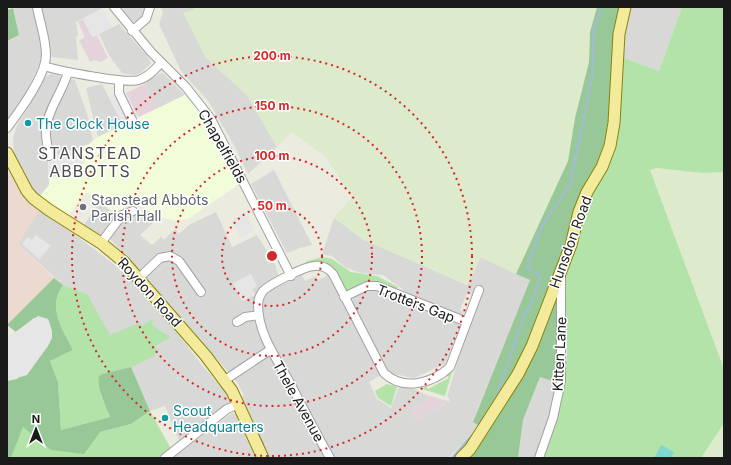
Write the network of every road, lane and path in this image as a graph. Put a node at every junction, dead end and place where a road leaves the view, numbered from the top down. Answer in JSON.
{"nodes":[{"id":1,"x":37,"y":7,"type":"edge"},
{"id":2,"x":114,"y":7,"type":"edge"},
{"id":3,"x":150,"y":7,"type":"edge"},
{"id":4,"x":625,"y":7,"type":"edge"},
{"id":5,"x":132,"y":31,"type":"junction"},
{"id":6,"x":161,"y":63,"type":"junction"},
{"id":7,"x":44,"y":66,"type":"junction"},
{"id":8,"x":68,"y":72,"type":"junction"},
{"id":9,"x":120,"y":80,"type":"junction"},
{"id":10,"x":132,"y":120,"type":"dead end"},
{"id":11,"x":7,"y":128,"type":"edge"},
{"id":12,"x":7,"y":153,"type":"edge"},
{"id":13,"x":49,"y":156,"type":"dead end"},
{"id":14,"x":133,"y":212,"type":"dead end"},
{"id":15,"x":101,"y":243,"type":"junction"},
{"id":16,"x":560,"y":272,"type":"junction"},
{"id":17,"x":291,"y":276,"type":"junction"},
{"id":18,"x":139,"y":278,"type":"junction"},
{"id":19,"x":479,"y":290,"type":"dead end"},
{"id":20,"x":201,"y":292,"type":"dead end"},
{"id":21,"x":344,"y":297,"type":"junction"},
{"id":22,"x":259,"y":315,"type":"junction"},
{"id":23,"x":237,"y":322,"type":"dead end"},
{"id":24,"x":467,"y":322,"type":"junction"},
{"id":25,"x":270,"y":350,"type":"junction"},
{"id":26,"x":225,"y":380,"type":"junction"},
{"id":27,"x":239,"y":404,"type":"junction"},
{"id":28,"x":166,"y":458,"type":"edge"},
{"id":29,"x":263,"y":458,"type":"edge"},
{"id":30,"x":330,"y":458,"type":"edge"},
{"id":31,"x":461,"y":458,"type":"edge"},
{"id":32,"x":539,"y":458,"type":"edge"}],
"edges":[{"from":1,"to":7,"type":"street"},
{"from":2,"to":5,"type":"street","name":"Chapelfields"},
{"from":3,"to":5,"type":"street"},
{"from":4,"to":16,"type":"main road","name":"Hunsdon Road"},
{"from":5,"to":6,"type":"street","name":"Chapelfields"},
{"from":6,"to":9,"type":"street"},
{"from":6,"to":17,"type":"street","name":"Chapelfields"},
{"from":7,"to":8,"type":"street"},
{"from":7,"to":11,"type":"street"},
{"from":8,"to":9,"type":"street"},
{"from":8,"to":13,"type":"street"},
{"from":9,"to":10,"type":"street"},
{"from":12,"to":15,"type":"main road","name":"Roydon Road"},
{"from":14,"to":15,"type":"street"},
{"from":15,"to":18,"type":"main road","name":"Roydon Road"},
{"from":16,"to":31,"type":"main road","name":"Hunsdon Road"},
{"from":16,"to":32,"type":"street","name":"Kitten Lane"},
{"from":17,"to":21,"type":"street"},
{"from":17,"to":22,"type":"street"},
{"from":18,"to":20,"type":"street"},
{"from":18,"to":26,"type":"main road","name":"Roydon Road"},
{"from":19,"to":24,"type":"street"},
{"from":21,"to":24,"type":"street","name":"Trotters Gap"},
{"from":21,"to":24,"type":"street"},
{"from":22,"to":23,"type":"street"},
{"from":22,"to":25,"type":"street"},
{"from":25,"to":26,"type":"street","name":"Thele Avenue"},
{"from":25,"to":30,"type":"street","name":"Thele Avenue"},
{"from":26,"to":27,"type":"main road","name":"Roydon Road"},
{"from":27,"to":28,"type":"street"},
{"from":27,"to":29,"type":"main road","name":"Roydon Road"}]}
